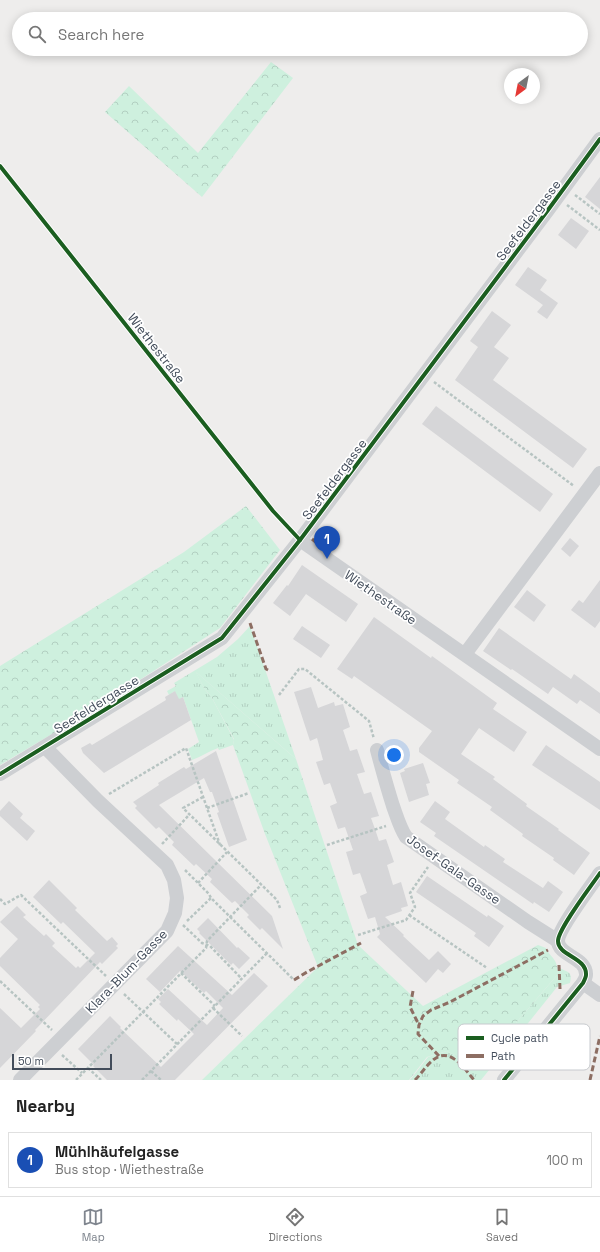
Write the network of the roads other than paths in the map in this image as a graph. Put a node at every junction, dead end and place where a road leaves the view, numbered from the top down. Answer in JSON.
{"nodes":[{"id":1,"x":600,"y":139,"type":"edge"},
{"id":2,"x":600,"y":473,"type":"edge"},
{"id":3,"x":300,"y":540,"type":"junction"},
{"id":4,"x":465,"y":654,"type":"junction"},
{"id":5,"x":45,"y":747,"type":"junction"},
{"id":6,"x":600,"y":749,"type":"edge"},
{"id":7,"x":377,"y":750,"type":"road end"},
{"id":8,"x":0,"y":774,"type":"edge"},
{"id":9,"x":600,"y":873,"type":"edge"},
{"id":10,"x":558,"y":941,"type":"junction"},
{"id":11,"x":583,"y":983,"type":"junction"},
{"id":12,"x":600,"y":995,"type":"edge"},
{"id":13,"x":550,"y":1024,"type":"edge"},
{"id":14,"x":512,"y":1070,"type":"edge"},
{"id":15,"x":20,"y":1080,"type":"edge"},
{"id":16,"x":504,"y":1080,"type":"edge"}],
"edges":[{"from":1,"to":3,"type":"street","name":"Seefeldergasse"},
{"from":2,"to":4,"type":"street"},
{"from":3,"to":4,"type":"street","name":"Wiethestraße"},
{"from":3,"to":5,"type":"street","name":"Seefeldergasse"},
{"from":4,"to":6,"type":"street","name":"Wiethestraße"},
{"from":5,"to":8,"type":"street","name":"Seefeldergasse"},
{"from":5,"to":15,"type":"street","name":"Klara-Blum-Gasse"},
{"from":7,"to":10,"type":"street","name":"Josef-Gala-Gasse"},
{"from":9,"to":10,"type":"street"},
{"from":10,"to":11,"type":"street","name":"Josef-Gala-Gasse"},
{"from":11,"to":12,"type":"street"},
{"from":11,"to":13,"type":"street"},
{"from":14,"to":16,"type":"street"}]}
